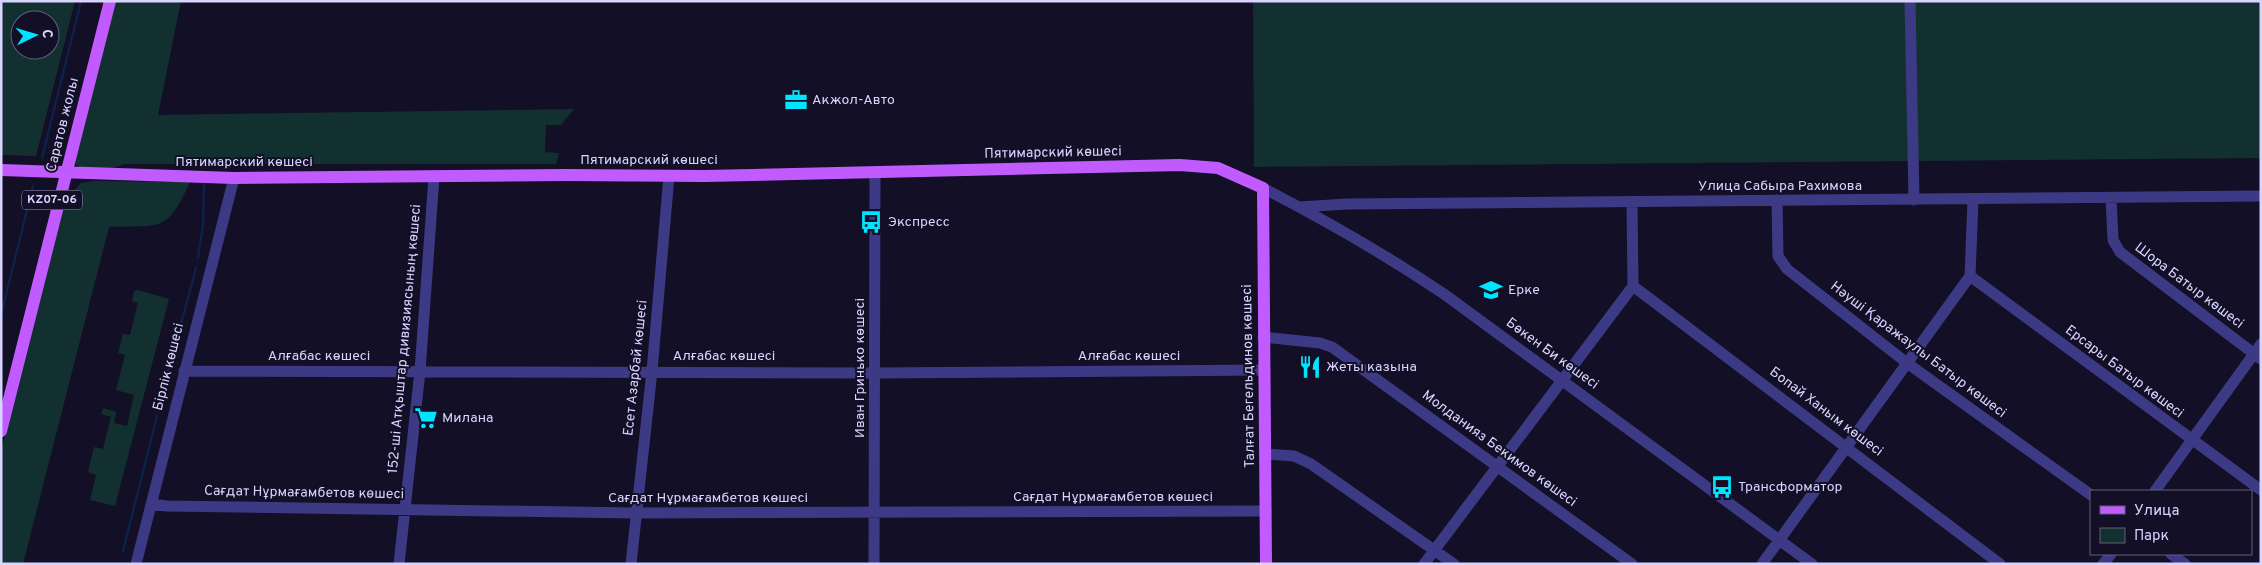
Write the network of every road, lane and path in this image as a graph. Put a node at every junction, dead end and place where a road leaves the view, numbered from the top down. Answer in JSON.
{"nodes":[{"id":1,"x":102,"y":1,"type":"edge"},
{"id":2,"x":110,"y":1,"type":"edge"},
{"id":3,"x":1910,"y":1,"type":"edge"},
{"id":4,"x":1,"y":170,"type":"edge"},
{"id":5,"x":63,"y":173,"type":"junction"},
{"id":6,"x":875,"y":173,"type":"junction"},
{"id":7,"x":669,"y":176,"type":"junction"},
{"id":8,"x":434,"y":177,"type":"junction"},
{"id":9,"x":234,"y":178,"type":"junction"},
{"id":10,"x":1263,"y":188,"type":"junction"},
{"id":11,"x":2261,"y":196,"type":"edge"},
{"id":12,"x":2111,"y":198,"type":"junction"},
{"id":13,"x":1777,"y":200,"type":"junction"},
{"id":14,"x":1914,"y":200,"type":"junction"},
{"id":15,"x":1972,"y":200,"type":"junction"},
{"id":16,"x":1632,"y":202,"type":"junction"},
{"id":17,"x":1300,"y":207,"type":"junction"},
{"id":18,"x":1970,"y":276,"type":"junction"},
{"id":19,"x":1633,"y":286,"type":"junction"},
{"id":20,"x":1263,"y":337,"type":"junction"},
{"id":21,"x":2261,"y":344,"type":"edge"},
{"id":22,"x":2257,"y":356,"type":"edge"},
{"id":23,"x":1908,"y":363,"type":"junction"},
{"id":24,"x":1264,"y":370,"type":"junction"},
{"id":25,"x":184,"y":371,"type":"junction"},
{"id":26,"x":420,"y":371,"type":"junction"},
{"id":27,"x":652,"y":371,"type":"junction"},
{"id":28,"x":875,"y":372,"type":"junction"},
{"id":29,"x":1562,"y":379,"type":"junction"},
{"id":30,"x":1,"y":399,"type":"edge"},
{"id":31,"x":1,"y":431,"type":"edge"},
{"id":32,"x":2192,"y":440,"type":"junction"},
{"id":33,"x":1847,"y":446,"type":"junction"},
{"id":34,"x":1266,"y":454,"type":"junction"},
{"id":35,"x":1498,"y":466,"type":"junction"},
{"id":36,"x":2156,"y":490,"type":"edge"},
{"id":37,"x":2261,"y":490,"type":"edge"},
{"id":38,"x":2090,"y":494,"type":"edge"},
{"id":39,"x":151,"y":504,"type":"junction"},
{"id":40,"x":404,"y":510,"type":"junction"},
{"id":41,"x":1266,"y":511,"type":"junction"},
{"id":42,"x":635,"y":513,"type":"junction"},
{"id":43,"x":874,"y":513,"type":"junction"},
{"id":44,"x":1779,"y":540,"type":"junction"},
{"id":45,"x":1434,"y":550,"type":"junction"},
{"id":46,"x":2172,"y":555,"type":"edge"},
{"id":47,"x":136,"y":564,"type":"edge"},
{"id":48,"x":400,"y":564,"type":"edge"},
{"id":49,"x":631,"y":564,"type":"edge"},
{"id":50,"x":874,"y":564,"type":"edge"},
{"id":51,"x":1266,"y":564,"type":"edge"},
{"id":52,"x":1424,"y":564,"type":"edge"},
{"id":53,"x":1454,"y":564,"type":"edge"},
{"id":54,"x":1632,"y":564,"type":"edge"},
{"id":55,"x":1762,"y":564,"type":"edge"},
{"id":56,"x":1812,"y":564,"type":"edge"},
{"id":57,"x":2000,"y":564,"type":"edge"},
{"id":58,"x":2185,"y":564,"type":"edge"}],
"edges":[{"from":1,"to":5,"type":"main road","name":"Саратов жолы","number":"KZ07-06"},
{"from":2,"to":5,"type":"main road","name":"Саратов жолы","number":"KZ07-06"},
{"from":3,"to":14,"type":"street"},
{"from":4,"to":5,"type":"main road","name":"Пятимарский көшесі"},
{"from":5,"to":9,"type":"main road","name":"Пятимарский көшесі"},
{"from":5,"to":30,"type":"main road","name":"Саратов жолы","number":"KZ07-06"},
{"from":5,"to":31,"type":"main road","name":"Саратов жолы","number":"KZ07-06"},
{"from":6,"to":7,"type":"main road","name":"Пятимарский көшесі"},
{"from":6,"to":10,"type":"main road","name":"Пятимарский көшесі"},
{"from":6,"to":28,"type":"street","name":"Иван Гринько көшесі"},
{"from":7,"to":8,"type":"main road","name":"Пятимарский көшесі"},
{"from":7,"to":27,"type":"street","name":"Есет Азарбай көшесі"},
{"from":8,"to":9,"type":"main road","name":"Пятимарский көшесі"},
{"from":8,"to":26,"type":"street","name":"152-ші Атқыштар дивизиясының көшесі"},
{"from":9,"to":25,"type":"street","name":"Бірлік көшесі"},
{"from":10,"to":17,"type":"street","name":"Бөкен Би көшесі"},
{"from":10,"to":20,"type":"main road","name":"Талғат Бегельдинов көшесі"},
{"from":11,"to":12,"type":"street","name":"Улица Сабыра Рахимова"},
{"from":12,"to":15,"type":"street","name":"Улица Сабыра Рахимова"},
{"from":12,"to":22,"type":"street","name":"Шора Батыр көшесі"},
{"from":13,"to":14,"type":"street","name":"Улица Сабыра Рахимова"},
{"from":13,"to":16,"type":"street","name":"Улица Сабыра Рахимова"},
{"from":13,"to":23,"type":"street","name":"Нәуші Қаражаулы Батыр көшесі"},
{"from":14,"to":15,"type":"street","name":"Улица Сабыра Рахимова"},
{"from":15,"to":18,"type":"street"},
{"from":16,"to":17,"type":"street","name":"Улица Сабыра Рахимова"},
{"from":16,"to":19,"type":"street"},
{"from":17,"to":29,"type":"street","name":"Бөкен Би көшесі"},
{"from":18,"to":23,"type":"street"},
{"from":18,"to":32,"type":"street","name":"Ерсары Батыр көшесі"},
{"from":19,"to":29,"type":"street"},
{"from":19,"to":33,"type":"street","name":"Бопай Ханым көшесі"},
{"from":20,"to":24,"type":"main road","name":"Талғат Бегельдинов көшесі"},
{"from":20,"to":35,"type":"street","name":"Молданияз Бекимов көшесі"},
{"from":21,"to":22,"type":"street"},
{"from":22,"to":32,"type":"street"},
{"from":23,"to":33,"type":"street"},
{"from":23,"to":38,"type":"street","name":"Нәуші Қаражаулы Батыр көшесі"},
{"from":24,"to":28,"type":"street","name":"Алғабас көшесі"},
{"from":24,"to":34,"type":"main road","name":"Талғат Бегельдинов көшесі"},
{"from":25,"to":26,"type":"street","name":"Алғабас көшесі"},
{"from":25,"to":39,"type":"street","name":"Бірлік көшесі"},
{"from":26,"to":27,"type":"street","name":"Алғабас көшесі"},
{"from":26,"to":40,"type":"street","name":"152-ші Атқыштар дивизиясының көшесі"},
{"from":27,"to":28,"type":"street","name":"Алғабас көшесі"},
{"from":27,"to":42,"type":"street","name":"Есет Азарбай көшесі"},
{"from":28,"to":43,"type":"street","name":"Иван Гринько көшесі"},
{"from":29,"to":35,"type":"street"},
{"from":29,"to":44,"type":"street","name":"Бөкен Би көшесі"},
{"from":32,"to":36,"type":"street"},
{"from":32,"to":37,"type":"street","name":"Ерсары Батыр көшесі"},
{"from":33,"to":44,"type":"street"},
{"from":33,"to":57,"type":"street","name":"Бопай Ханым көшесі"},
{"from":34,"to":41,"type":"main road","name":"Талғат Бегельдинов көшесі"},
{"from":34,"to":45,"type":"street"},
{"from":35,"to":45,"type":"street"},
{"from":35,"to":54,"type":"street","name":"Молданияз Бекимов көшесі"},
{"from":39,"to":40,"type":"street","name":"Сағдат Нұрмағамбетов көшесі"},
{"from":39,"to":47,"type":"street","name":"Бірлік көшесі"},
{"from":40,"to":42,"type":"street","name":"Сағдат Нұрмағамбетов көшесі"},
{"from":40,"to":48,"type":"street","name":"152-ші Атқыштар дивизиясының көшесі"},
{"from":41,"to":43,"type":"street","name":"Сағдат Нұрмағамбетов көшесі"},
{"from":41,"to":51,"type":"main road","name":"Талғат Бегельдинов көшесі"},
{"from":42,"to":43,"type":"street","name":"Сағдат Нұрмағамбетов көшесі"},
{"from":42,"to":49,"type":"street","name":"Есет Азарбай көшесі"},
{"from":43,"to":50,"type":"street","name":"Иван Гринько көшесі"},
{"from":44,"to":55,"type":"street"},
{"from":44,"to":56,"type":"street","name":"Бөкен Би көшесі"},
{"from":45,"to":52,"type":"street"},
{"from":45,"to":53,"type":"street"},
{"from":46,"to":58,"type":"street"}]}
